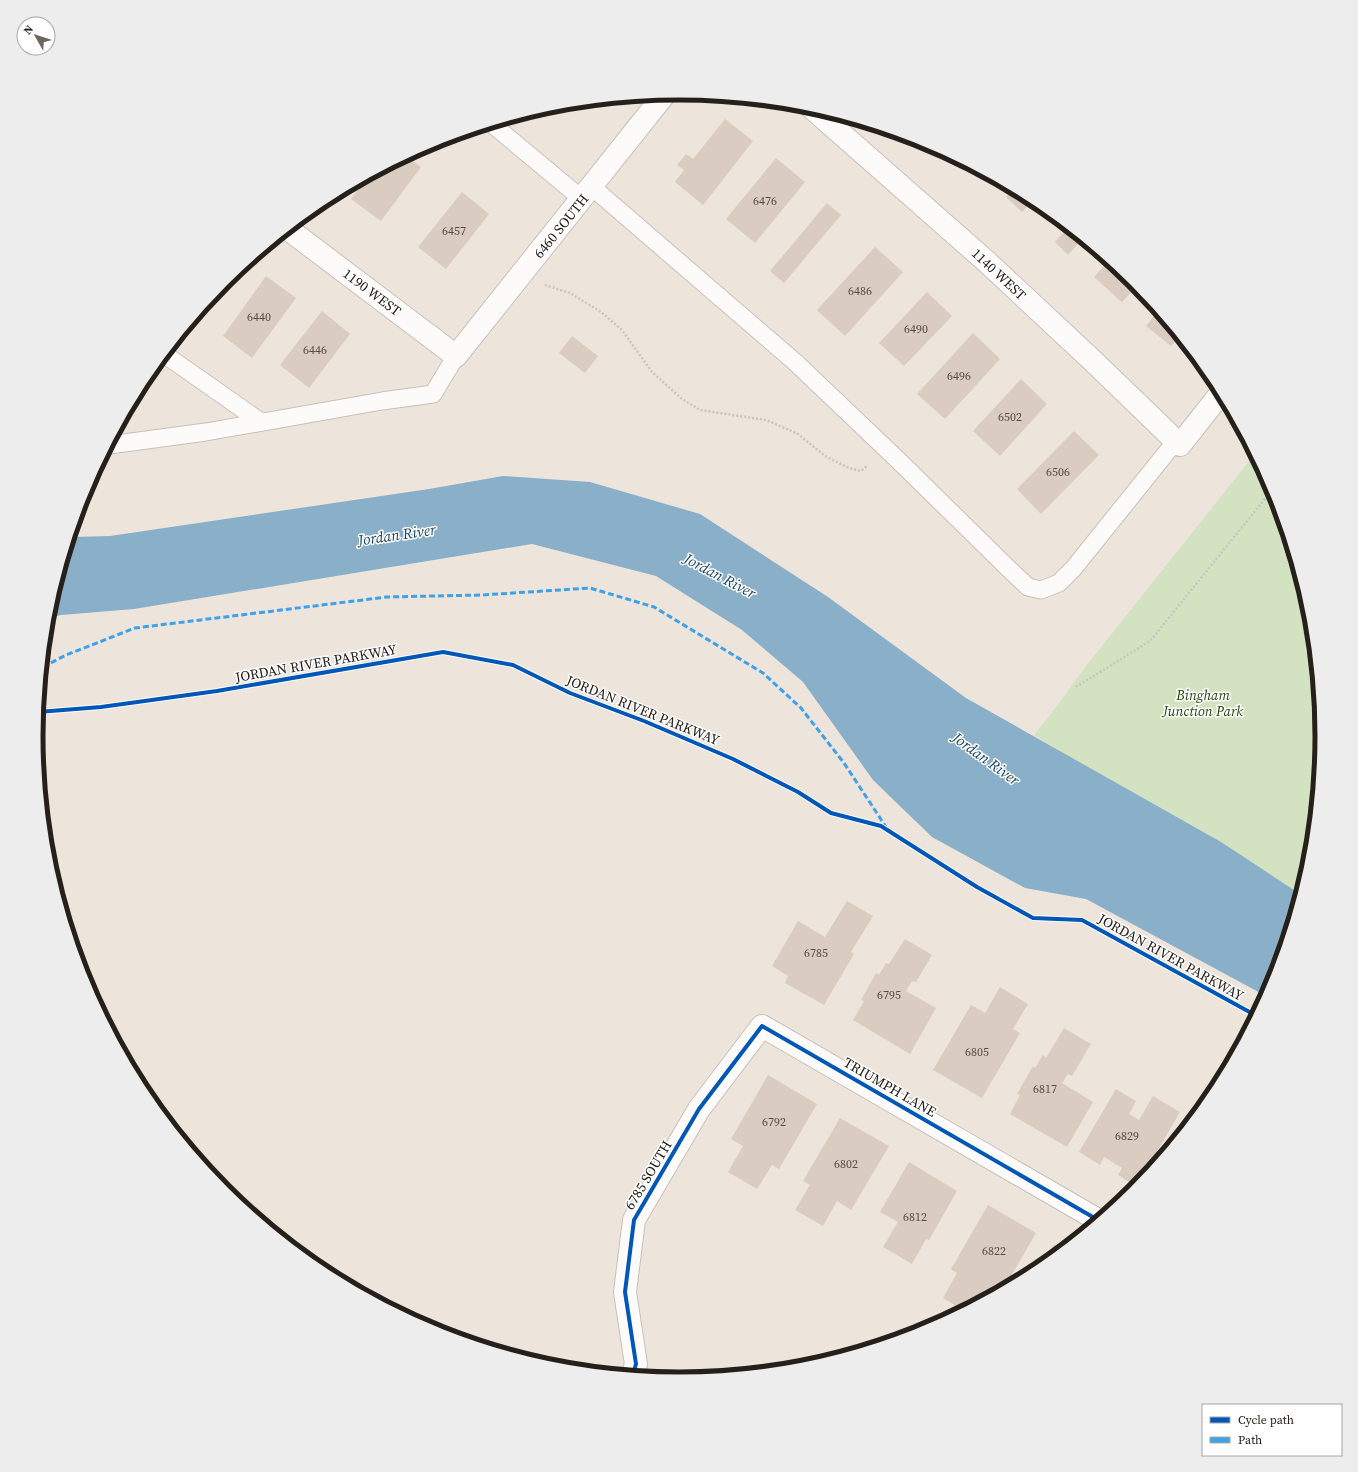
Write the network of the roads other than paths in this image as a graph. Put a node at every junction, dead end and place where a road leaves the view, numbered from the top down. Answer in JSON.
{"nodes":[{"id":1,"x":659,"y":100,"type":"edge"},
{"id":2,"x":822,"y":117,"type":"edge"},
{"id":3,"x":497,"y":127,"type":"edge"},
{"id":4,"x":587,"y":193,"type":"junction"},
{"id":5,"x":291,"y":232,"type":"edge"},
{"id":6,"x":456,"y":356,"type":"junction"},
{"id":7,"x":168,"y":357,"type":"edge"},
{"id":8,"x":1217,"y":398,"type":"edge"},
{"id":9,"x":261,"y":422,"type":"junction"},
{"id":10,"x":115,"y":444,"type":"edge"},
{"id":11,"x":1178,"y":444,"type":"junction"},
{"id":12,"x":699,"y":1109,"type":"joint"},
{"id":13,"x":1094,"y":1218,"type":"edge"},
{"id":14,"x":634,"y":1371,"type":"edge"}],
"edges":[{"from":1,"to":4,"type":"street","name":"6460 SOUTH"},
{"from":2,"to":11,"type":"street","name":"1140 WEST"},
{"from":3,"to":4,"type":"lane"},
{"from":4,"to":6,"type":"street","name":"6460 SOUTH"},
{"from":4,"to":11,"type":"lane"},
{"from":5,"to":6,"type":"street","name":"1190 WEST"},
{"from":6,"to":9,"type":"lane"},
{"from":7,"to":9,"type":"lane"},
{"from":8,"to":11,"type":"street"},
{"from":9,"to":10,"type":"lane"},
{"from":12,"to":13,"type":"street","name":"TRIUMPH LANE"},
{"from":12,"to":14,"type":"street","name":"6785 SOUTH"}]}
